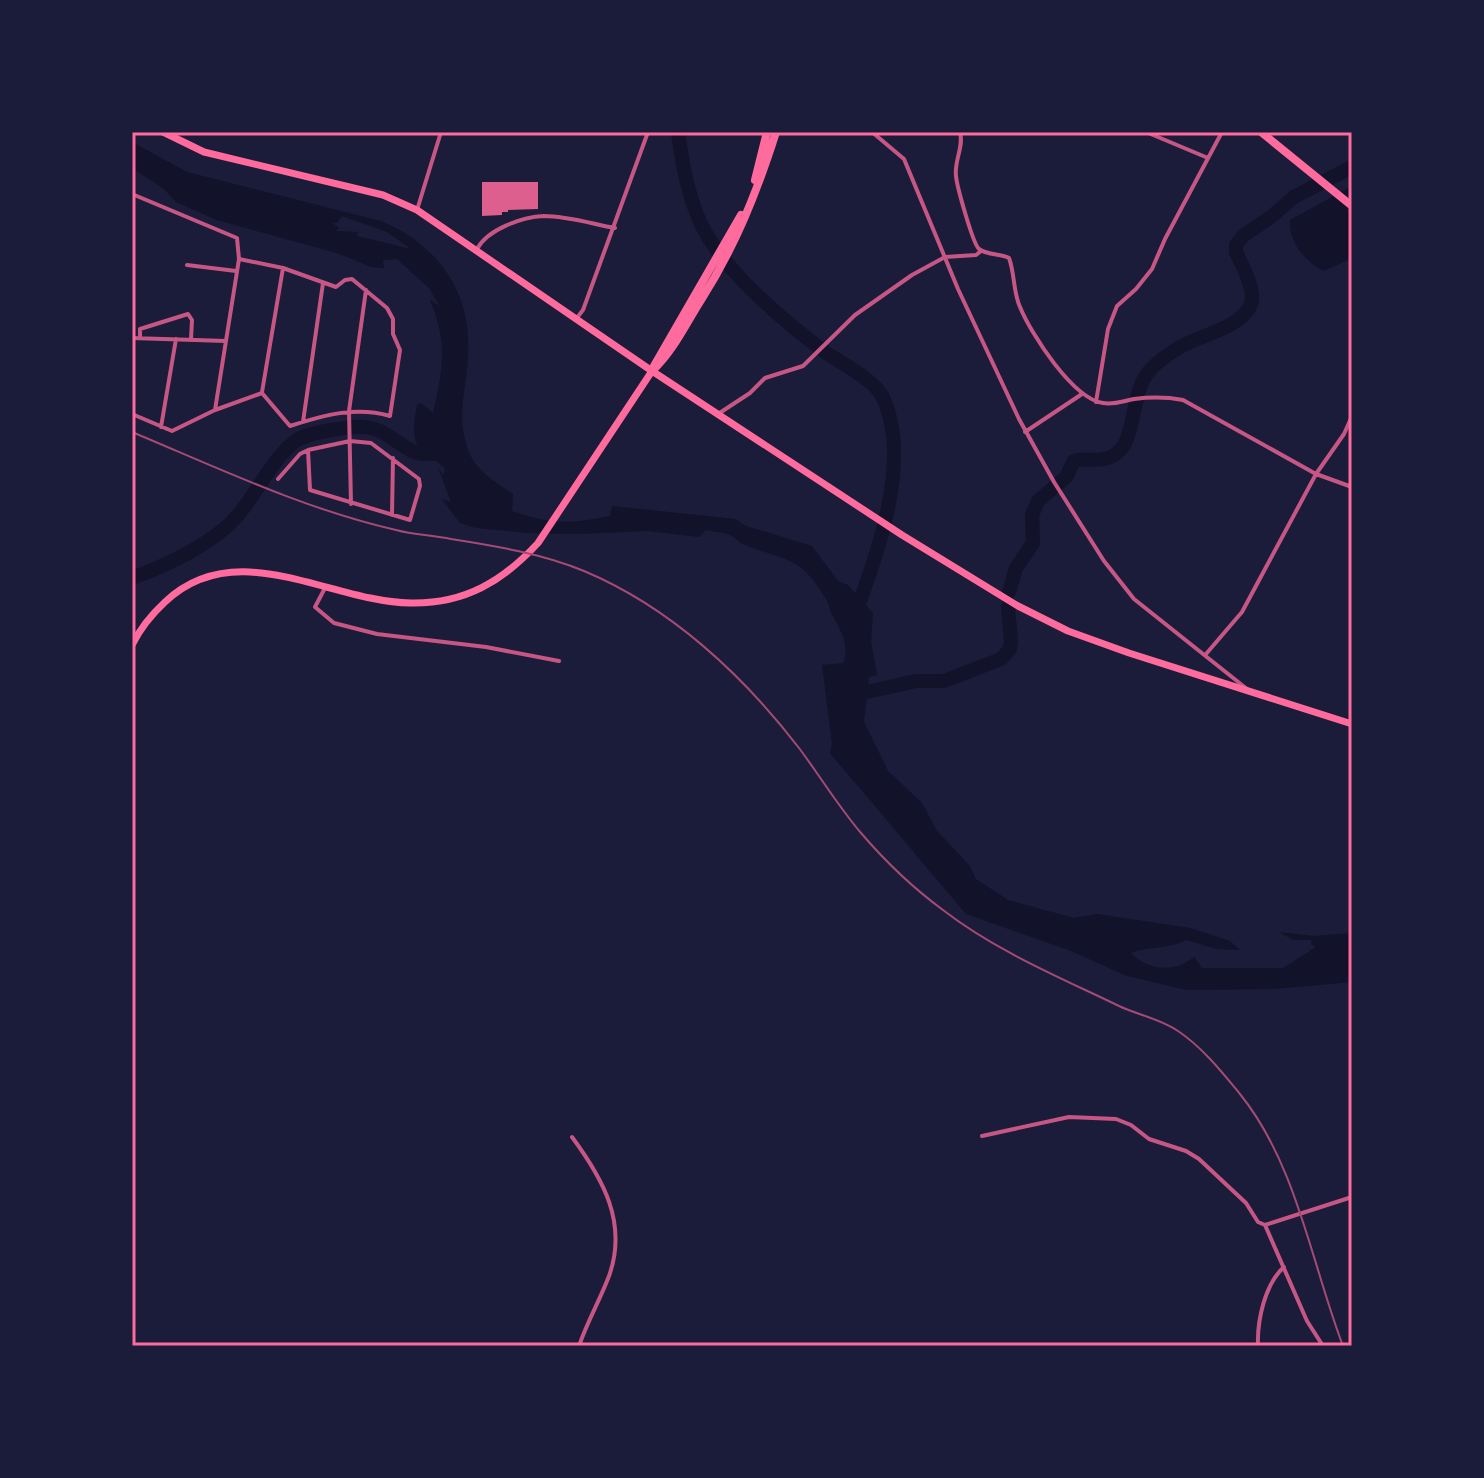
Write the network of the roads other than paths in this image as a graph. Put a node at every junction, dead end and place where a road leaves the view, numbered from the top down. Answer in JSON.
{"nodes":[{"id":1,"x":163,"y":132,"type":"edge"},
{"id":2,"x":441,"y":132,"type":"edge"},
{"id":3,"x":648,"y":132,"type":"edge"},
{"id":4,"x":767,"y":132,"type":"edge"},
{"id":5,"x":776,"y":132,"type":"edge"},
{"id":6,"x":872,"y":132,"type":"edge"},
{"id":7,"x":960,"y":132,"type":"edge"},
{"id":8,"x":1146,"y":132,"type":"edge"},
{"id":9,"x":1222,"y":132,"type":"edge"},
{"id":10,"x":1259,"y":132,"type":"edge"},
{"id":11,"x":1208,"y":158,"type":"junction"},
{"id":12,"x":132,"y":194,"type":"edge"},
{"id":13,"x":1352,"y":206,"type":"edge"},
{"id":14,"x":747,"y":209,"type":"junction"},
{"id":15,"x":417,"y":210,"type":"junction"},
{"id":16,"x":615,"y":228,"type":"junction"},
{"id":17,"x":476,"y":250,"type":"junction"},
{"id":18,"x":981,"y":251,"type":"junction"},
{"id":19,"x":945,"y":257,"type":"junction"},
{"id":20,"x":239,"y":259,"type":"junction"},
{"id":21,"x":187,"y":265,"type":"dead end"},
{"id":22,"x":283,"y":268,"type":"junction"},
{"id":23,"x":237,"y":271,"type":"junction"},
{"id":24,"x":323,"y":283,"type":"junction"},
{"id":25,"x":366,"y":290,"type":"junction"},
{"id":26,"x":576,"y":319,"type":"junction"},
{"id":27,"x":132,"y":338,"type":"edge"},
{"id":28,"x":140,"y":338,"type":"junction"},
{"id":29,"x":176,"y":339,"type":"junction"},
{"id":30,"x":191,"y":339,"type":"junction"},
{"id":31,"x":226,"y":341,"type":"junction"},
{"id":32,"x":652,"y":371,"type":"junction"},
{"id":33,"x":262,"y":393,"type":"junction"},
{"id":34,"x":1082,"y":394,"type":"junction"},
{"id":35,"x":1096,"y":402,"type":"junction"},
{"id":36,"x":215,"y":410,"type":"junction"},
{"id":37,"x":349,"y":411,"type":"junction"},
{"id":38,"x":132,"y":414,"type":"edge"},
{"id":39,"x":718,"y":414,"type":"junction"},
{"id":40,"x":1352,"y":416,"type":"edge"},
{"id":41,"x":303,"y":422,"type":"junction"},
{"id":42,"x":161,"y":427,"type":"junction"},
{"id":43,"x":1025,"y":432,"type":"junction"},
{"id":44,"x":350,"y":441,"type":"junction"},
{"id":45,"x":308,"y":450,"type":"junction"},
{"id":46,"x":393,"y":458,"type":"junction"},
{"id":47,"x":1316,"y":474,"type":"junction"},
{"id":48,"x":278,"y":479,"type":"dead end"},
{"id":49,"x":1352,"y":487,"type":"edge"},
{"id":50,"x":351,"y":504,"type":"junction"},
{"id":51,"x":392,"y":516,"type":"junction"},
{"id":52,"x":326,"y":586,"type":"junction"},
{"id":53,"x":132,"y":645,"type":"edge"},
{"id":54,"x":1206,"y":654,"type":"junction"},
{"id":55,"x":559,"y":661,"type":"dead end"},
{"id":56,"x":1250,"y":692,"type":"junction"},
{"id":57,"x":1352,"y":724,"type":"edge"},
{"id":58,"x":982,"y":1136,"type":"dead end"},
{"id":59,"x":572,"y":1137,"type":"dead end"},
{"id":60,"x":1352,"y":1197,"type":"edge"},
{"id":61,"x":1265,"y":1225,"type":"junction"},
{"id":62,"x":1284,"y":1267,"type":"junction"},
{"id":63,"x":579,"y":1346,"type":"edge"},
{"id":64,"x":1258,"y":1346,"type":"edge"},
{"id":65,"x":1323,"y":1346,"type":"edge"}],
"edges":[{"from":1,"to":15,"type":"main road"},
{"from":2,"to":15,"type":"street"},
{"from":3,"to":16,"type":"street"},
{"from":4,"to":14,"type":"highway"},
{"from":5,"to":14,"type":"highway"},
{"from":6,"to":19,"type":"street"},
{"from":7,"to":18,"type":"street"},
{"from":8,"to":11,"type":"street"},
{"from":9,"to":11,"type":"street"},
{"from":10,"to":13,"type":"highway"},
{"from":11,"to":35,"type":"street"},
{"from":12,"to":20,"type":"street"},
{"from":14,"to":32,"type":"highway"},
{"from":15,"to":17,"type":"main road"},
{"from":16,"to":17,"type":"street"},
{"from":16,"to":26,"type":"street"},
{"from":17,"to":26,"type":"main road"},
{"from":18,"to":19,"type":"street"},
{"from":18,"to":34,"type":"street"},
{"from":19,"to":39,"type":"street"},
{"from":19,"to":43,"type":"street"},
{"from":20,"to":22,"type":"street"},
{"from":20,"to":23,"type":"street"},
{"from":21,"to":23,"type":"street"},
{"from":22,"to":24,"type":"street"},
{"from":22,"to":33,"type":"street"},
{"from":23,"to":31,"type":"street"},
{"from":24,"to":25,"type":"street"},
{"from":24,"to":41,"type":"street"},
{"from":25,"to":37,"type":"street"},
{"from":25,"to":37,"type":"street"},
{"from":26,"to":32,"type":"main road"},
{"from":27,"to":28,"type":"street"},
{"from":28,"to":29,"type":"street"},
{"from":28,"to":30,"type":"street"},
{"from":29,"to":30,"type":"street"},
{"from":29,"to":42,"type":"street"},
{"from":30,"to":31,"type":"street"},
{"from":31,"to":36,"type":"street"},
{"from":32,"to":39,"type":"main road"},
{"from":32,"to":52,"type":"main road"},
{"from":33,"to":36,"type":"street"},
{"from":33,"to":41,"type":"street"},
{"from":34,"to":35,"type":"street"},
{"from":34,"to":43,"type":"street"},
{"from":35,"to":47,"type":"street"},
{"from":36,"to":42,"type":"street"},
{"from":37,"to":41,"type":"street"},
{"from":37,"to":44,"type":"street"},
{"from":38,"to":42,"type":"street"},
{"from":39,"to":56,"type":"main road"},
{"from":40,"to":47,"type":"street"},
{"from":43,"to":54,"type":"street"},
{"from":44,"to":45,"type":"street"},
{"from":44,"to":46,"type":"street"},
{"from":44,"to":50,"type":"street"},
{"from":45,"to":48,"type":"street"},
{"from":45,"to":50,"type":"street"},
{"from":46,"to":51,"type":"street"},
{"from":46,"to":51,"type":"street"},
{"from":47,"to":49,"type":"street"},
{"from":47,"to":54,"type":"street"},
{"from":50,"to":51,"type":"street"},
{"from":52,"to":53,"type":"main road"},
{"from":52,"to":55,"type":"street"},
{"from":54,"to":56,"type":"street"},
{"from":56,"to":57,"type":"main road"},
{"from":58,"to":61,"type":"street"},
{"from":59,"to":63,"type":"street"},
{"from":60,"to":61,"type":"street"},
{"from":61,"to":62,"type":"street"},
{"from":62,"to":64,"type":"street"},
{"from":62,"to":65,"type":"street"}]}
